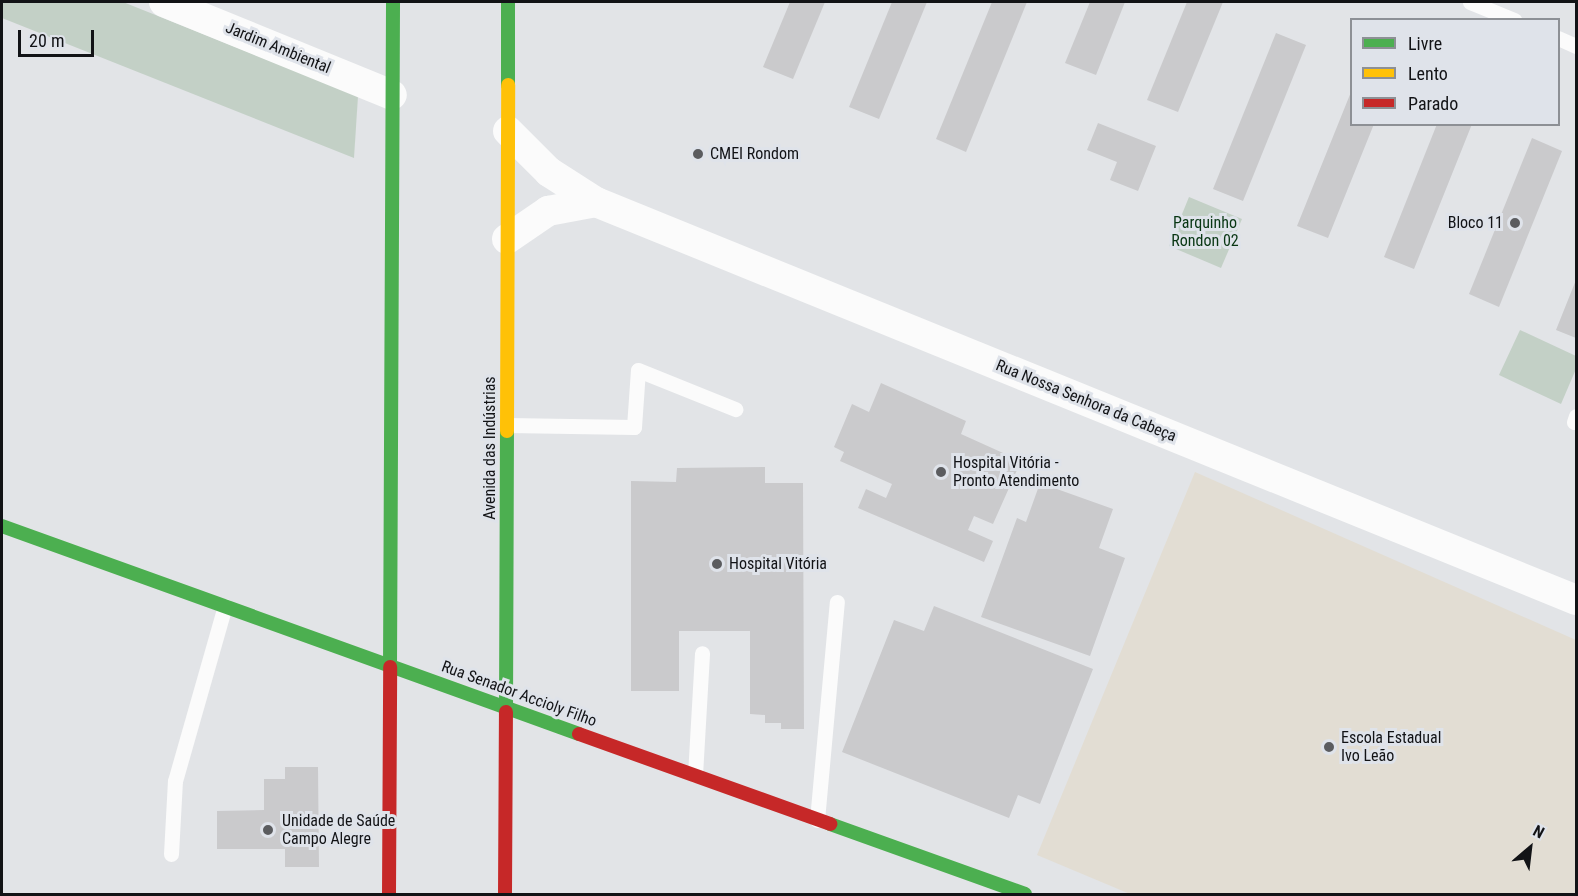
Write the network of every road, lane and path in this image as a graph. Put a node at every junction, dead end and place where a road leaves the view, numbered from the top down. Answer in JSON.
{"nodes":[{"id":1,"x":164,"y":2,"type":"edge"},
{"id":2,"x":393,"y":2,"type":"edge"},
{"id":3,"x":508,"y":2,"type":"edge"},
{"id":4,"x":1470,"y":2,"type":"edge"},
{"id":5,"x":1509,"y":18,"type":"edge"},
{"id":6,"x":1560,"y":39,"type":"edge"},
{"id":7,"x":1576,"y":46,"type":"edge"},
{"id":8,"x":392,"y":95,"type":"junction"},
{"id":9,"x":508,"y":131,"type":"junction"},
{"id":10,"x":596,"y":201,"type":"junction"},
{"id":11,"x":507,"y":239,"type":"junction"},
{"id":12,"x":735,"y":409,"type":"dead end"},
{"id":13,"x":507,"y":425,"type":"junction"},
{"id":14,"x":2,"y":526,"type":"edge"},
{"id":15,"x":1576,"y":600,"type":"edge"},
{"id":16,"x":837,"y":602,"type":"dead end"},
{"id":17,"x":225,"y":606,"type":"junction"},
{"id":18,"x":702,"y":653,"type":"dead end"},
{"id":19,"x":390,"y":666,"type":"junction"},
{"id":20,"x":506,"y":707,"type":"junction"},
{"id":21,"x":695,"y":776,"type":"junction"},
{"id":22,"x":818,"y":820,"type":"junction"},
{"id":23,"x":171,"y":854,"type":"dead end"},
{"id":24,"x":389,"y":894,"type":"edge"},
{"id":25,"x":505,"y":894,"type":"edge"},
{"id":26,"x":1024,"y":894,"type":"edge"}],
"edges":[{"from":1,"to":8,"type":"street","name":"Jardim Ambiental"},
{"from":2,"to":8,"type":"main road"},
{"from":3,"to":9,"type":"main road","name":"Avenida das Indústrias"},
{"from":4,"to":5,"type":"lane"},
{"from":6,"to":7,"type":"lane"},
{"from":8,"to":19,"type":"main road"},
{"from":9,"to":10,"type":"street","name":"Rua Nossa Senhora da Cabeça"},
{"from":9,"to":11,"type":"main road","name":"Avenida das Indústrias"},
{"from":10,"to":11,"type":"street"},
{"from":10,"to":15,"type":"street","name":"Rua Nossa Senhora da Cabeça"},
{"from":11,"to":13,"type":"main road","name":"Avenida das Indústrias"},
{"from":12,"to":13,"type":"lane"},
{"from":13,"to":20,"type":"main road","name":"Avenida das Indústrias"},
{"from":14,"to":17,"type":"main road","name":"Rua Senador Accioly Filho"},
{"from":16,"to":22,"type":"lane"},
{"from":17,"to":19,"type":"main road","name":"Rua Senador Accioly Filho"},
{"from":17,"to":23,"type":"lane"},
{"from":18,"to":21,"type":"lane"},
{"from":19,"to":20,"type":"main road","name":"Rua Senador Accioly Filho"},
{"from":19,"to":24,"type":"main road"},
{"from":20,"to":21,"type":"main road","name":"Rua Senador Accioly Filho"},
{"from":20,"to":25,"type":"main road","name":"Avenida das Indústrias"},
{"from":21,"to":22,"type":"main road","name":"Rua Senador Accioly Filho"},
{"from":22,"to":26,"type":"main road","name":"Rua Senador Accioly Filho"}]}
